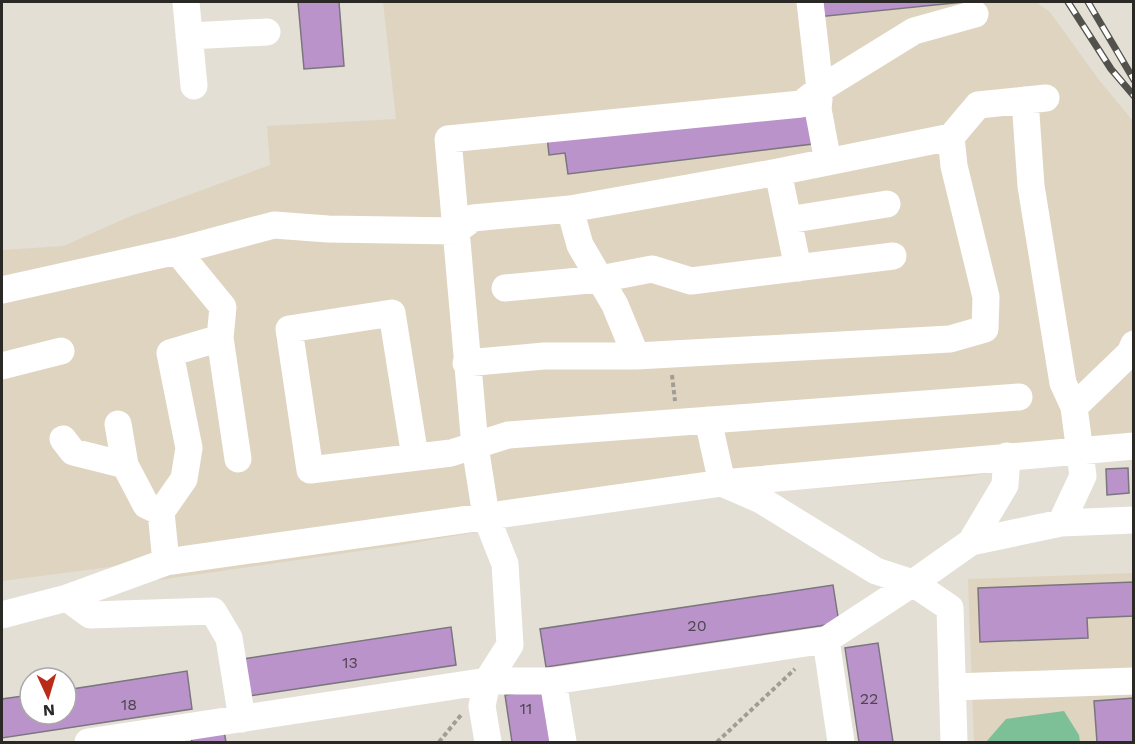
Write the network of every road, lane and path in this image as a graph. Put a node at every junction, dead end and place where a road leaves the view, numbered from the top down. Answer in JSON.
{"nodes":[{"id":1,"x":186,"y":2,"type":"edge"},
{"id":2,"x":810,"y":2,"type":"edge"},
{"id":3,"x":975,"y":14,"type":"dead end"},
{"id":4,"x":267,"y":32,"type":"dead end"},
{"id":5,"x":189,"y":36,"type":"junction"},
{"id":6,"x":194,"y":86,"type":"dead end"},
{"id":7,"x":820,"y":89,"type":"junction"},
{"id":8,"x":951,"y":137,"type":"junction"},
{"id":9,"x":828,"y":162,"type":"junction"},
{"id":10,"x":778,"y":172,"type":"junction"},
{"id":11,"x":887,"y":204,"type":"dead end"},
{"id":12,"x":570,"y":209,"type":"junction"},
{"id":13,"x":788,"y":220,"type":"junction"},
{"id":14,"x":456,"y":231,"type":"junction"},
{"id":15,"x":177,"y":251,"type":"junction"},
{"id":16,"x":893,"y":256,"type":"dead end"},
{"id":17,"x":798,"y":268,"type":"junction"},
{"id":18,"x":600,"y":279,"type":"junction"},
{"id":19,"x":505,"y":288,"type":"dead end"},
{"id":20,"x":2,"y":290,"type":"edge"},
{"id":21,"x":220,"y":338,"type":"junction"},
{"id":22,"x":1134,"y":344,"type":"edge"},
{"id":23,"x":61,"y":351,"type":"dead end"},
{"id":24,"x":670,"y":354,"type":"junction"},
{"id":25,"x":636,"y":356,"type":"junction"},
{"id":26,"x":466,"y":363,"type":"junction"},
{"id":27,"x":2,"y":366,"type":"edge"},
{"id":28,"x":1019,"y":397,"type":"dead end"},
{"id":29,"x":1074,"y":407,"type":"junction"},
{"id":30,"x":708,"y":420,"type":"junction"},
{"id":31,"x":677,"y":422,"type":"junction"},
{"id":32,"x":118,"y":424,"type":"dead end"},
{"id":33,"x":63,"y":439,"type":"dead end"},
{"id":34,"x":1128,"y":441,"type":"edge"},
{"id":35,"x":475,"y":446,"type":"junction"},
{"id":36,"x":1079,"y":449,"type":"junction"},
{"id":37,"x":1007,"y":456,"type":"junction"},
{"id":38,"x":415,"y":457,"type":"junction"},
{"id":39,"x":238,"y":459,"type":"dead end"},
{"id":40,"x":125,"y":465,"type":"junction"},
{"id":41,"x":722,"y":483,"type":"junction"},
{"id":42,"x":161,"y":512,"type":"junction"},
{"id":43,"x":486,"y":516,"type":"junction"},
{"id":44,"x":1134,"y":520,"type":"edge"},
{"id":45,"x":1061,"y":523,"type":"junction"},
{"id":46,"x":971,"y":542,"type":"junction"},
{"id":47,"x":166,"y":562,"type":"junction"},
{"id":48,"x":913,"y":583,"type":"junction"},
{"id":49,"x":67,"y":598,"type":"junction"},
{"id":50,"x":2,"y":615,"type":"edge"},
{"id":51,"x":826,"y":640,"type":"junction"},
{"id":52,"x":487,"y":681,"type":"junction"},
{"id":53,"x":553,"y":681,"type":"junction"},
{"id":54,"x":1134,"y":681,"type":"edge"},
{"id":55,"x":952,"y":687,"type":"junction"},
{"id":56,"x":242,"y":718,"type":"junction"},
{"id":57,"x":175,"y":736,"type":"edge"},
{"id":58,"x":88,"y":742,"type":"edge"},
{"id":59,"x":488,"y":742,"type":"edge"},
{"id":60,"x":563,"y":742,"type":"edge"},
{"id":61,"x":717,"y":742,"type":"edge"},
{"id":62,"x":842,"y":742,"type":"edge"},
{"id":63,"x":954,"y":742,"type":"edge"}],
"edges":[{"from":1,"to":5,"type":"lane"},
{"from":2,"to":7,"type":"lane"},
{"from":3,"to":7,"type":"lane"},
{"from":4,"to":5,"type":"lane"},
{"from":5,"to":6,"type":"lane"},
{"from":7,"to":9,"type":"lane"},
{"from":7,"to":14,"type":"lane"},
{"from":8,"to":9,"type":"lane"},
{"from":8,"to":24,"type":"lane"},
{"from":8,"to":29,"type":"lane"},
{"from":9,"to":10,"type":"lane"},
{"from":10,"to":12,"type":"lane"},
{"from":10,"to":13,"type":"lane"},
{"from":11,"to":13,"type":"lane"},
{"from":12,"to":14,"type":"lane"},
{"from":12,"to":18,"type":"lane"},
{"from":13,"to":17,"type":"lane"},
{"from":14,"to":15,"type":"lane"},
{"from":14,"to":26,"type":"lane"},
{"from":15,"to":20,"type":"lane"},
{"from":15,"to":21,"type":"lane"},
{"from":16,"to":17,"type":"lane"},
{"from":17,"to":18,"type":"lane"},
{"from":18,"to":19,"type":"lane"},
{"from":18,"to":25,"type":"lane"},
{"from":21,"to":39,"type":"lane"},
{"from":21,"to":42,"type":"lane"},
{"from":22,"to":29,"type":"lane"},
{"from":23,"to":27,"type":"lane"},
{"from":24,"to":25,"type":"lane"},
{"from":24,"to":31,"type":"path"},
{"from":25,"to":26,"type":"lane"},
{"from":26,"to":35,"type":"lane"},
{"from":28,"to":30,"type":"lane"},
{"from":29,"to":36,"type":"lane"},
{"from":30,"to":31,"type":"lane"},
{"from":30,"to":41,"type":"lane"},
{"from":31,"to":35,"type":"lane"},
{"from":32,"to":40,"type":"lane"},
{"from":33,"to":40,"type":"lane"},
{"from":34,"to":36,"type":"lane"},
{"from":35,"to":38,"type":"lane"},
{"from":35,"to":43,"type":"lane"},
{"from":36,"to":37,"type":"lane"},
{"from":36,"to":45,"type":"lane"},
{"from":37,"to":41,"type":"lane"},
{"from":37,"to":46,"type":"lane"},
{"from":38,"to":38,"type":"lane"},
{"from":40,"to":42,"type":"lane"},
{"from":41,"to":43,"type":"lane"},
{"from":41,"to":48,"type":"lane"},
{"from":42,"to":47,"type":"lane"},
{"from":43,"to":47,"type":"lane"},
{"from":43,"to":52,"type":"lane"},
{"from":44,"to":45,"type":"lane"},
{"from":45,"to":46,"type":"lane"},
{"from":46,"to":48,"type":"lane"},
{"from":47,"to":49,"type":"lane"},
{"from":48,"to":51,"type":"lane"},
{"from":48,"to":55,"type":"lane"},
{"from":49,"to":50,"type":"lane"},
{"from":49,"to":56,"type":"lane"},
{"from":51,"to":53,"type":"lane"},
{"from":51,"to":61,"type":"path"},
{"from":51,"to":62,"type":"lane"},
{"from":52,"to":53,"type":"lane"},
{"from":52,"to":56,"type":"lane"},
{"from":52,"to":59,"type":"lane"},
{"from":53,"to":60,"type":"lane"},
{"from":54,"to":55,"type":"lane"},
{"from":55,"to":63,"type":"lane"},
{"from":56,"to":57,"type":"lane"},
{"from":57,"to":58,"type":"lane"}]}
